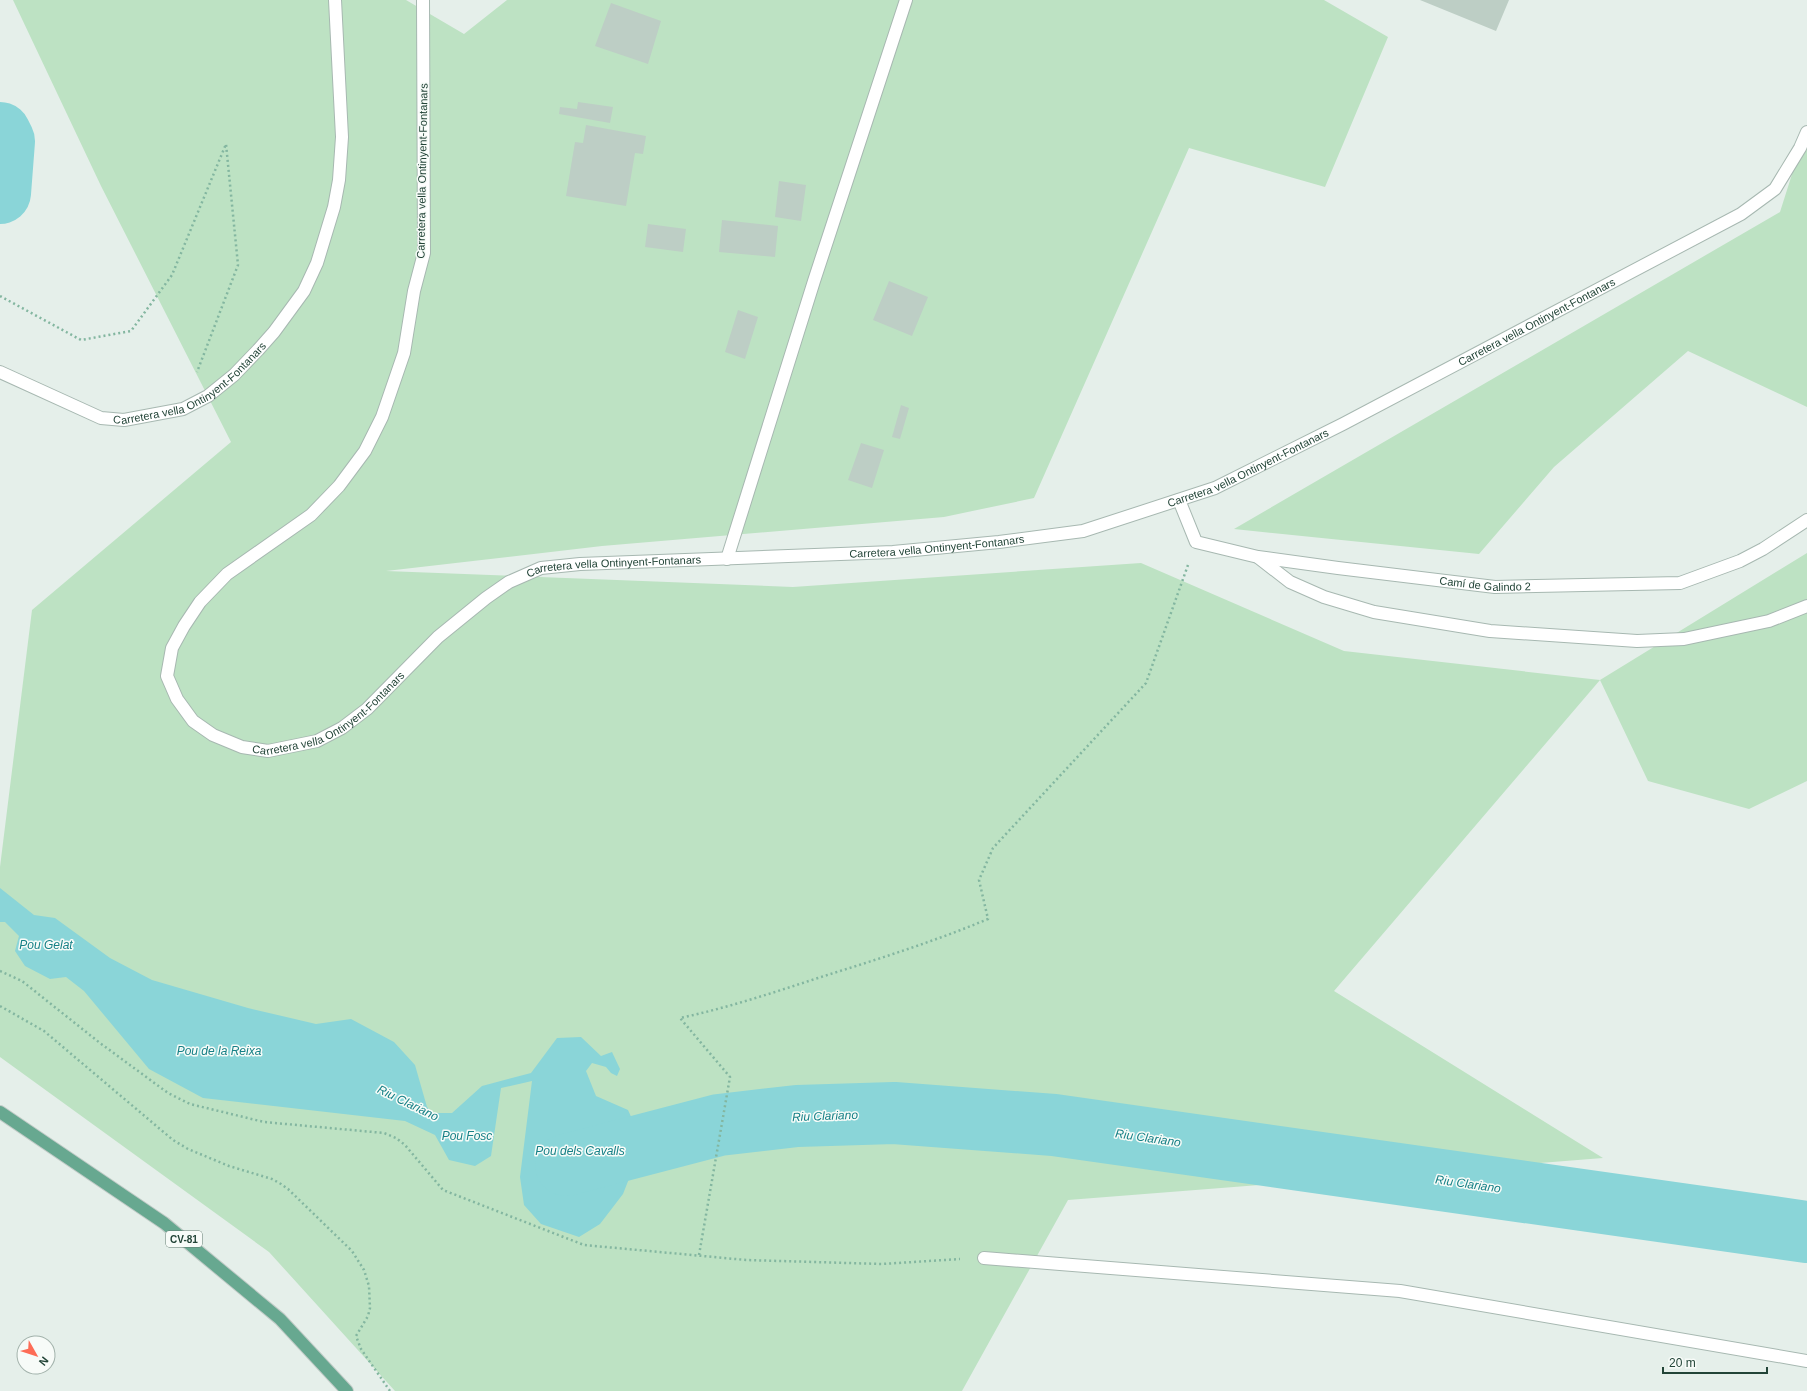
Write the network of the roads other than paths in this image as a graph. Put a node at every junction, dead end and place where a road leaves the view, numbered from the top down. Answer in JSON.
{"nodes":[{"id":1,"x":335,"y":0,"type":"edge"},
{"id":2,"x":423,"y":0,"type":"edge"},
{"id":3,"x":906,"y":0,"type":"edge"},
{"id":4,"x":1807,"y":132,"type":"edge"},
{"id":5,"x":0,"y":372,"type":"edge"},
{"id":6,"x":1179,"y":500,"type":"junction"},
{"id":7,"x":1807,"y":520,"type":"edge"},
{"id":8,"x":1258,"y":557,"type":"junction"},
{"id":9,"x":727,"y":559,"type":"junction"},
{"id":10,"x":1807,"y":606,"type":"edge"},
{"id":11,"x":0,"y":1112,"type":"edge"},
{"id":12,"x":984,"y":1258,"type":"road end"},
{"id":13,"x":1807,"y":1361,"type":"edge"},
{"id":14,"x":347,"y":1391,"type":"edge"}],
"edges":[{"from":1,"to":5,"type":"street","name":"Carretera vella Ontinyent-Fontanars"},
{"from":2,"to":9,"type":"street","name":"Carretera vella Ontinyent-Fontanars"},
{"from":3,"to":9,"type":"street"},
{"from":4,"to":6,"type":"street","name":"Carretera vella Ontinyent-Fontanars"},
{"from":6,"to":8,"type":"street","name":"Camí de Galindo 2"},
{"from":6,"to":9,"type":"street","name":"Carretera vella Ontinyent-Fontanars"},
{"from":7,"to":8,"type":"street","name":"Camí de Galindo 2"},
{"from":8,"to":10,"type":"street"},
{"from":11,"to":14,"type":"main road","number":"CV-81"},
{"from":12,"to":13,"type":"street"}]}
